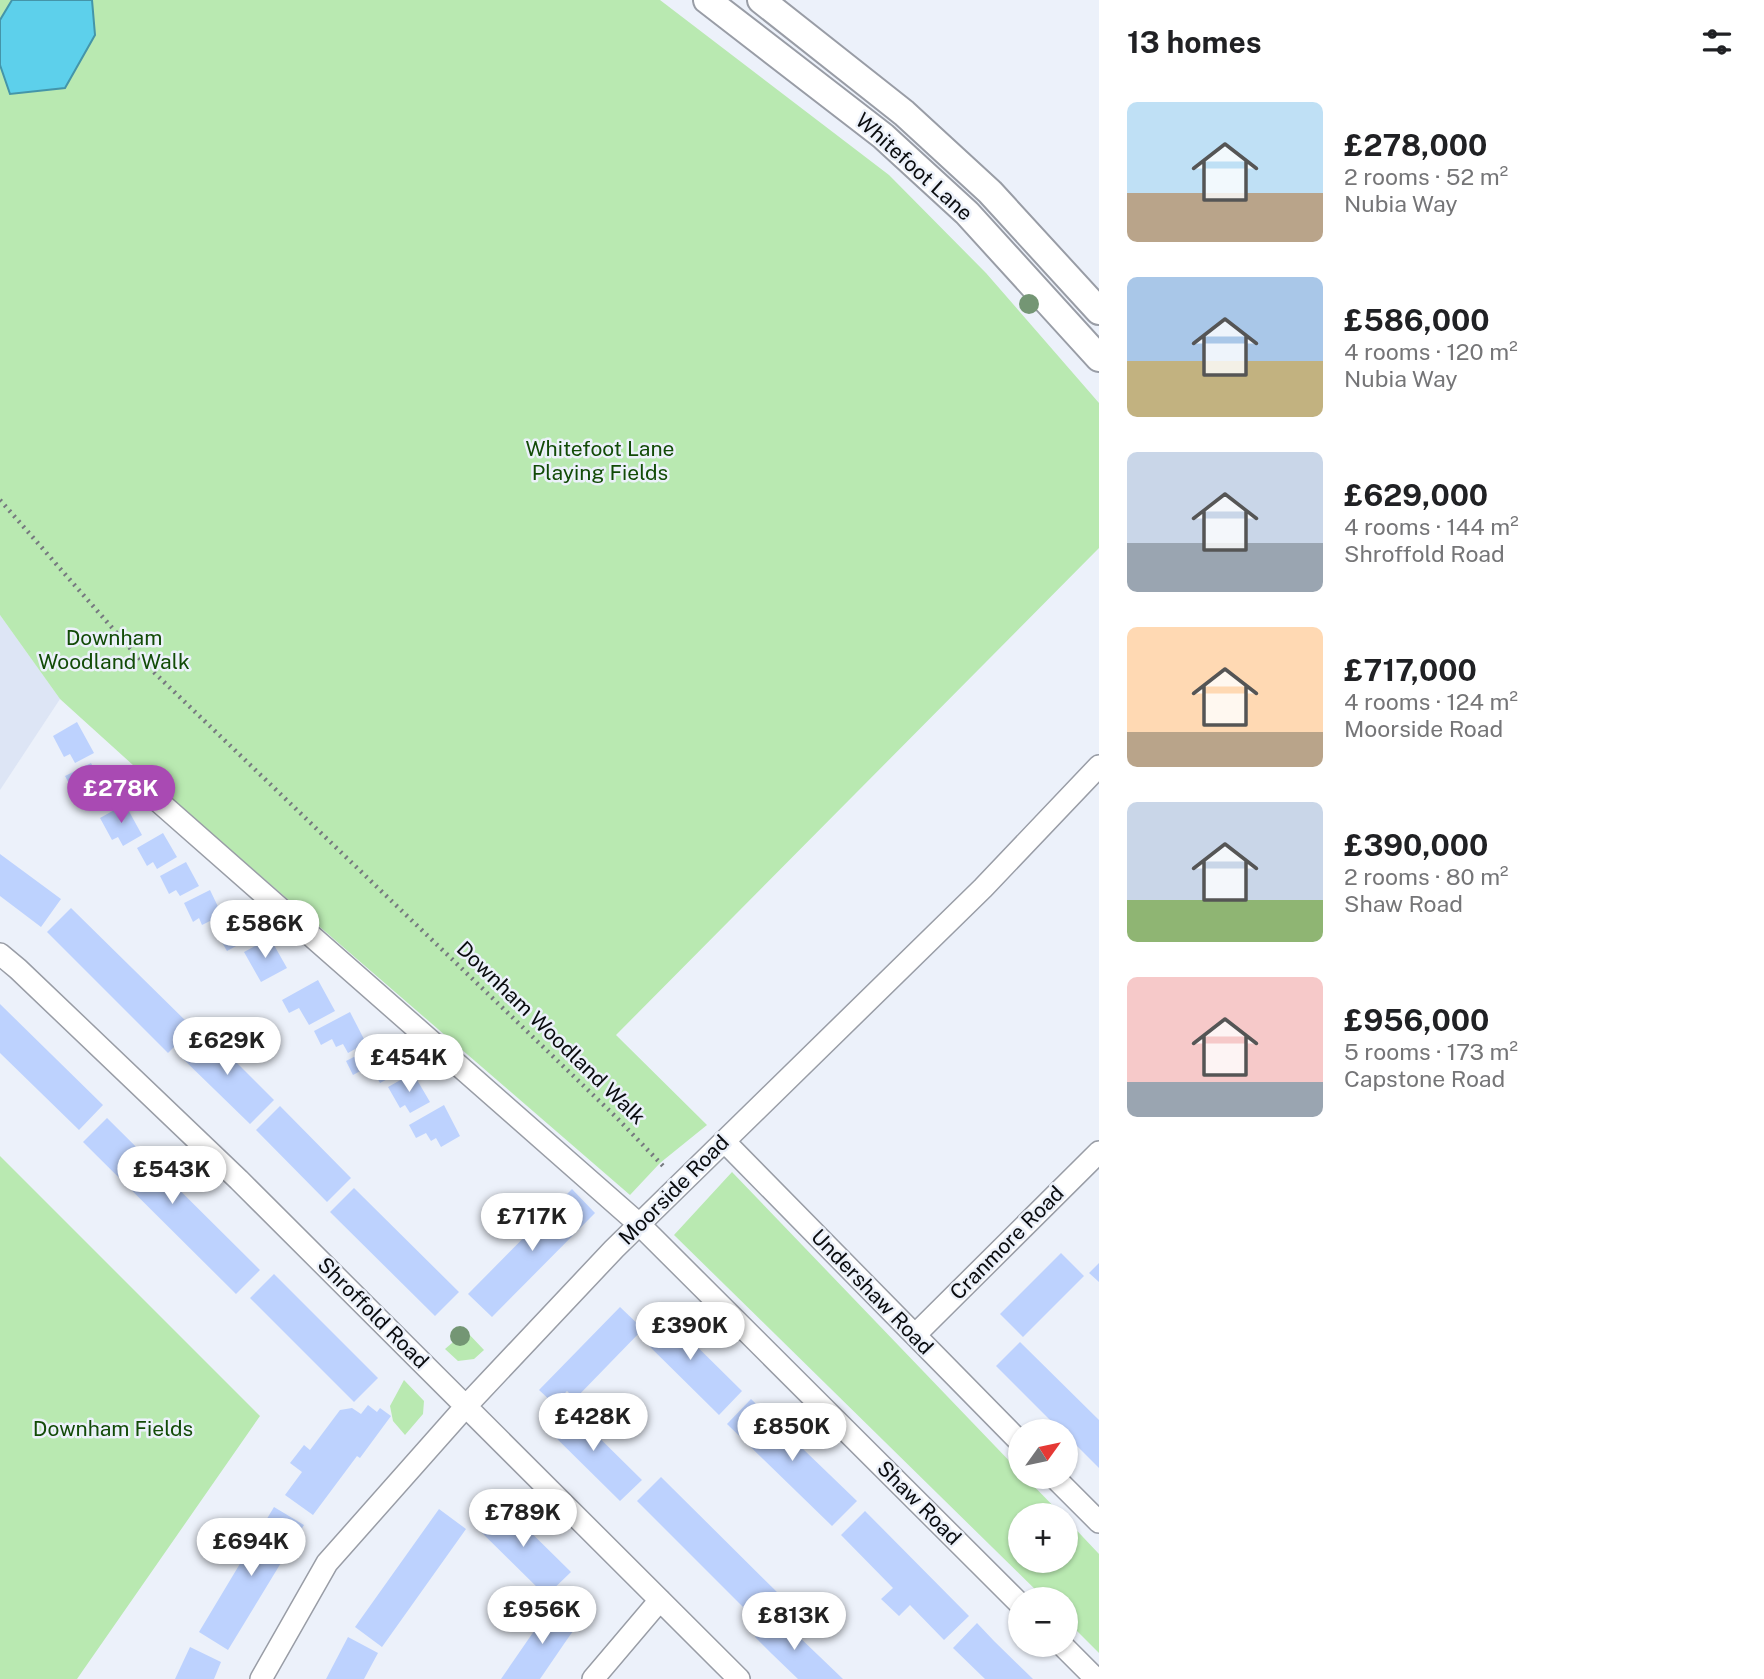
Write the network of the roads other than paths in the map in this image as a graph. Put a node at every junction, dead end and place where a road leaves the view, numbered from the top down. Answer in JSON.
{"nodes":[{"id":1,"x":707,"y":0,"type":"edge"},
{"id":2,"x":761,"y":0,"type":"edge"},
{"id":3,"x":1099,"y":311,"type":"edge"},
{"id":4,"x":1099,"y":358,"type":"edge"},
{"id":5,"x":1099,"y":766,"type":"edge"},
{"id":6,"x":141,"y":786,"type":"dead end"},
{"id":7,"x":0,"y":954,"type":"edge"},
{"id":8,"x":724,"y":1141,"type":"junction"},
{"id":9,"x":1095,"y":1164,"type":"edge"},
{"id":10,"x":640,"y":1225,"type":"junction"},
{"id":11,"x":915,"y":1335,"type":"junction"},
{"id":12,"x":467,"y":1405,"type":"junction"},
{"id":13,"x":1008,"y":1430,"type":"edge"},
{"id":14,"x":1066,"y":1489,"type":"edge"},
{"id":15,"x":1099,"y":1522,"type":"edge"},
{"id":16,"x":1008,"y":1592,"type":"edge"},
{"id":17,"x":660,"y":1600,"type":"junction"},
{"id":18,"x":1074,"y":1657,"type":"edge"},
{"id":19,"x":261,"y":1679,"type":"edge"},
{"id":20,"x":593,"y":1679,"type":"edge"},
{"id":21,"x":739,"y":1679,"type":"edge"},
{"id":22,"x":1096,"y":1679,"type":"edge"}],
"edges":[{"from":1,"to":4,"type":"street","name":"Whitefoot Lane"},
{"from":2,"to":3,"type":"street","name":"Whitefoot Lane"},
{"from":5,"to":8,"type":"street","name":"Moorside Road"},
{"from":6,"to":10,"type":"street","name":"Shaw Road"},
{"from":7,"to":12,"type":"street","name":"Shroffold Road"},
{"from":8,"to":10,"type":"street","name":"Moorside Road"},
{"from":8,"to":11,"type":"street","name":"Undershaw Road"},
{"from":9,"to":11,"type":"street","name":"Cranmore Road"},
{"from":10,"to":12,"type":"street","name":"Moorside Road"},
{"from":10,"to":16,"type":"street","name":"Shaw Road"},
{"from":11,"to":13,"type":"street","name":"Undershaw Road"},
{"from":12,"to":17,"type":"street","name":"Shroffold Road"},
{"from":12,"to":19,"type":"street","name":"Moorside Road"},
{"from":14,"to":15,"type":"street"},
{"from":17,"to":20,"type":"street"},
{"from":17,"to":21,"type":"street","name":"Shroffold Road"},
{"from":18,"to":22,"type":"street"}]}
